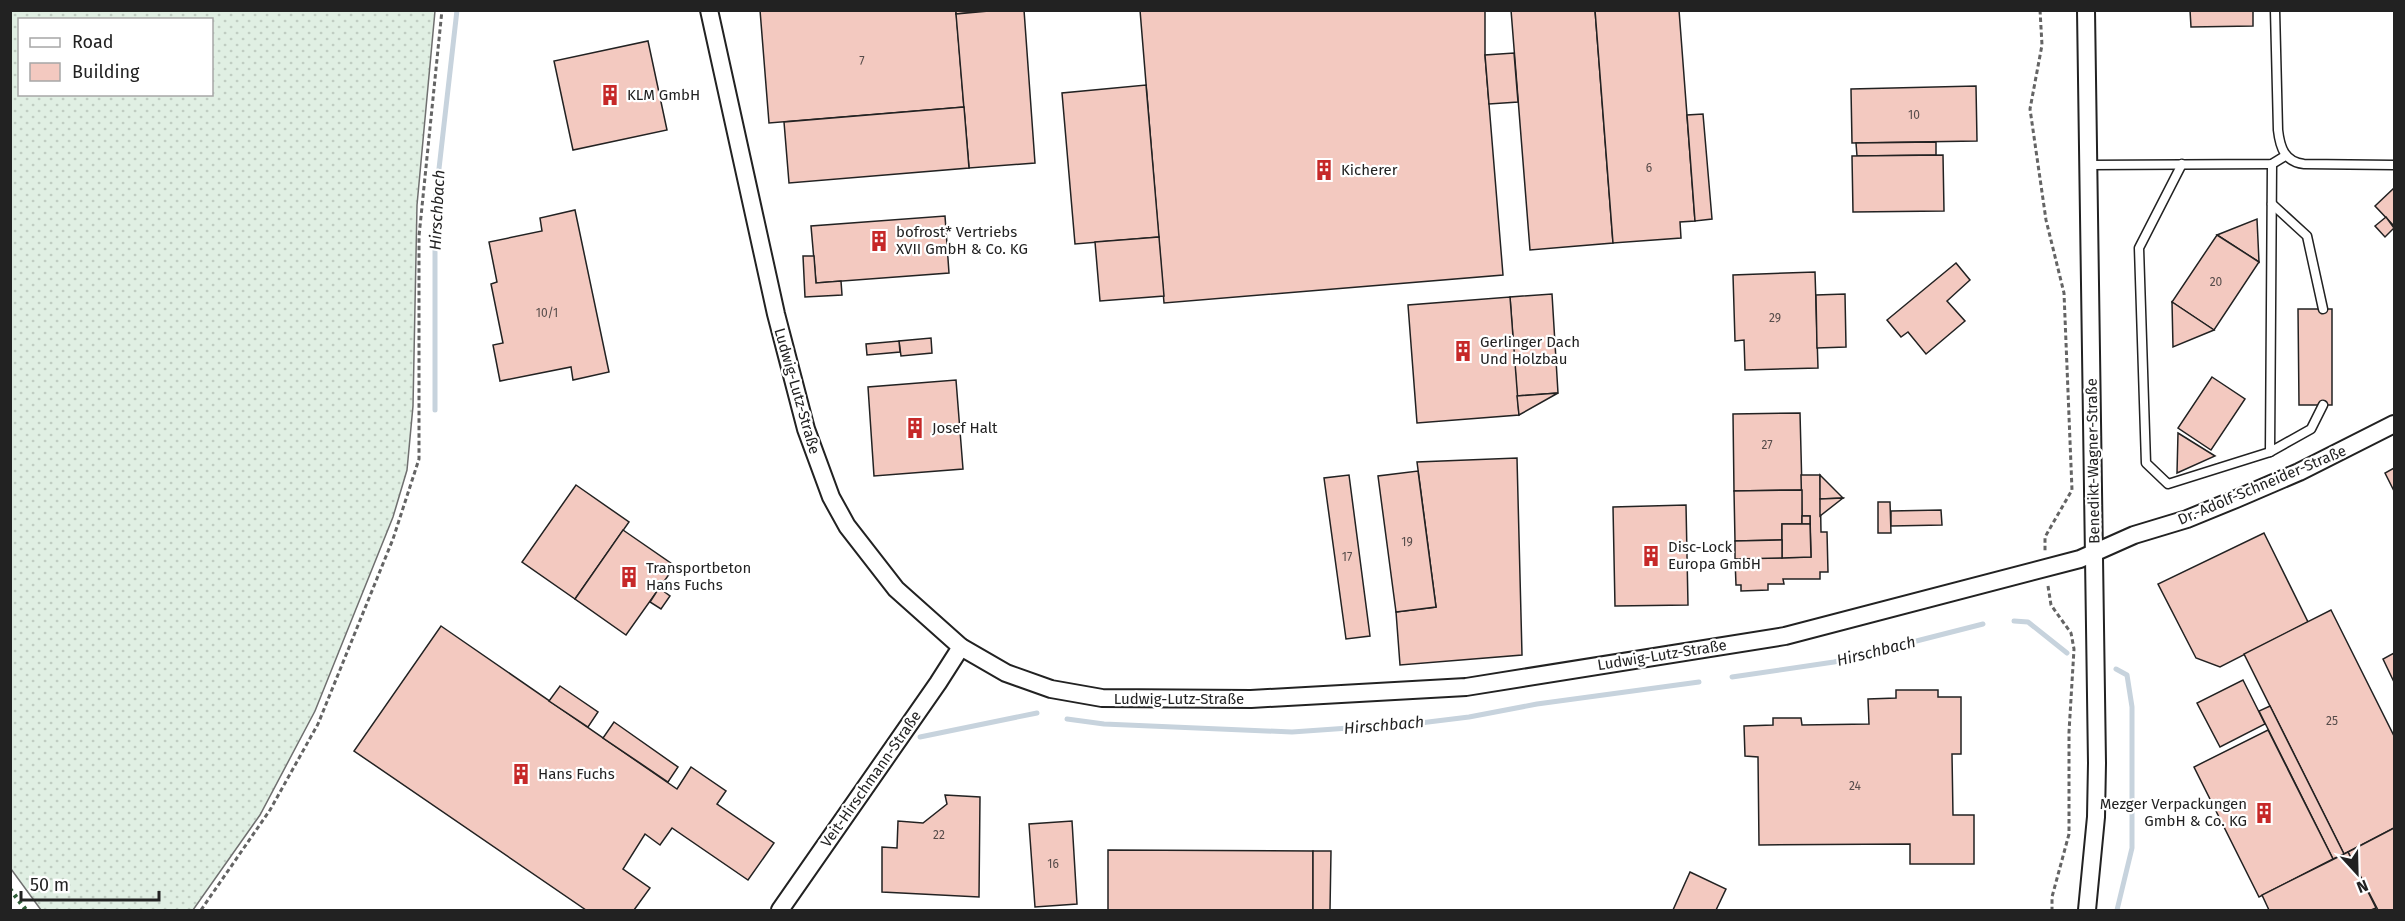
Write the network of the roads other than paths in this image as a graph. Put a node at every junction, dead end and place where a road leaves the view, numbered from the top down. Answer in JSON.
{"nodes":[{"id":1,"x":709,"y":10,"type":"edge"},
{"id":2,"x":2086,"y":10,"type":"edge"},
{"id":3,"x":2275,"y":10,"type":"edge"},
{"id":4,"x":2285,"y":156,"type":"junction"},
{"id":5,"x":2182,"y":164,"type":"junction"},
{"id":6,"x":2272,"y":164,"type":"junction"},
{"id":7,"x":2090,"y":165,"type":"junction"},
{"id":8,"x":2394,"y":165,"type":"edge"},
{"id":9,"x":2272,"y":204,"type":"junction"},
{"id":10,"x":2323,"y":309,"type":"dead end"},
{"id":11,"x":2323,"y":405,"type":"dead end"},
{"id":12,"x":2394,"y":424,"type":"edge"},
{"id":13,"x":2270,"y":452,"type":"junction"},
{"id":14,"x":2094,"y":552,"type":"junction"},
{"id":15,"x":960,"y":647,"type":"junction"},
{"id":16,"x":780,"y":910,"type":"edge"},
{"id":17,"x":2087,"y":910,"type":"edge"}],
"edges":[{"from":1,"to":15,"type":"street","name":"Ludwig-Lutz-Straße"},
{"from":2,"to":7,"type":"street","name":"Benedikt-Wagner-Straße"},
{"from":3,"to":4,"type":"lane"},
{"from":4,"to":6,"type":"lane"},
{"from":4,"to":8,"type":"lane"},
{"from":5,"to":6,"type":"lane"},
{"from":5,"to":7,"type":"lane"},
{"from":5,"to":13,"type":"lane"},
{"from":6,"to":9,"type":"lane"},
{"from":7,"to":14,"type":"street","name":"Benedikt-Wagner-Straße"},
{"from":9,"to":10,"type":"lane"},
{"from":9,"to":13,"type":"lane"},
{"from":11,"to":13,"type":"lane"},
{"from":12,"to":14,"type":"street","name":"Dr.-Adolf-Schneider-Straße"},
{"from":14,"to":15,"type":"street","name":"Ludwig-Lutz-Straße"},
{"from":14,"to":17,"type":"street","name":"Benedikt-Wagner-Straße"},
{"from":15,"to":16,"type":"street","name":"Veit-Hirschmann-Straße"}]}
